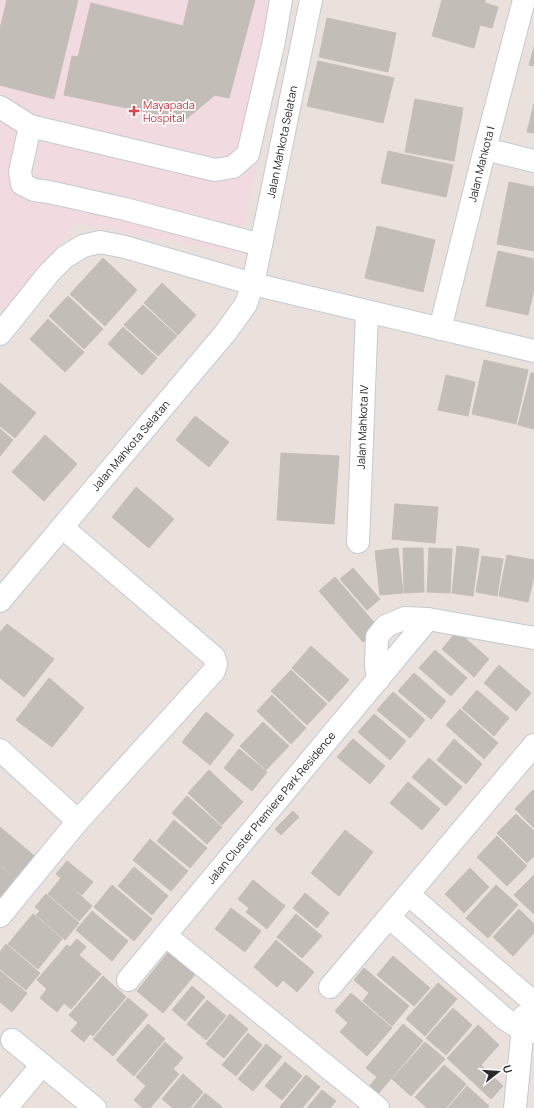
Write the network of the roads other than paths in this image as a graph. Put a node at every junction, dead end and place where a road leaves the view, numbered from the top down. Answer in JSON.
{"nodes":[{"id":1,"x":281,"y":0,"type":"edge"},
{"id":2,"x":311,"y":0,"type":"edge"},
{"id":3,"x":524,"y":0,"type":"edge"},
{"id":4,"x":0,"y":107,"type":"edge"},
{"id":5,"x":30,"y":126,"type":"junction"},
{"id":6,"x":485,"y":150,"type":"junction"},
{"id":7,"x":534,"y":161,"type":"edge"},
{"id":8,"x":252,"y":243,"type":"junction"},
{"id":9,"x":253,"y":284,"type":"junction"},
{"id":10,"x":367,"y":312,"type":"junction"},
{"id":11,"x":440,"y":329,"type":"junction"},
{"id":12,"x":0,"y":334,"type":"edge"},
{"id":13,"x":534,"y":351,"type":"edge"},
{"id":14,"x":62,"y":527,"type":"junction"},
{"id":15,"x":358,"y":542,"type":"dead end"},
{"id":16,"x":0,"y":601,"type":"edge"},
{"id":17,"x":428,"y":620,"type":"junction"},
{"id":18,"x":534,"y":638,"type":"edge"},
{"id":19,"x":378,"y":680,"type":"junction"},
{"id":20,"x":534,"y":745,"type":"edge"},
{"id":21,"x":0,"y":750,"type":"edge"},
{"id":22,"x":78,"y":821,"type":"junction"},
{"id":23,"x":408,"y":894,"type":"junction"},
{"id":24,"x":0,"y":916,"type":"edge"},
{"id":25,"x":389,"y":917,"type":"junction"},
{"id":26,"x":165,"y":935,"type":"junction"},
{"id":27,"x":128,"y":980,"type":"dead end"},
{"id":28,"x":330,"y":987,"type":"dead end"},
{"id":29,"x":531,"y":994,"type":"edge"},
{"id":30,"x":529,"y":1031,"type":"edge"},
{"id":31,"x":12,"y":1040,"type":"dead end"},
{"id":32,"x":42,"y":1065,"type":"junction"},
{"id":33,"x":6,"y":1108,"type":"edge"},
{"id":34,"x":95,"y":1108,"type":"edge"},
{"id":35,"x":378,"y":1108,"type":"edge"},
{"id":36,"x":515,"y":1108,"type":"edge"}],
"edges":[{"from":1,"to":5,"type":"street"},
{"from":2,"to":8,"type":"street","name":"Jalan Mahkota Selatan"},
{"from":3,"to":6,"type":"street","name":"Jalan Mahkota I"},
{"from":4,"to":5,"type":"street"},
{"from":5,"to":8,"type":"street"},
{"from":6,"to":7,"type":"street"},
{"from":6,"to":11,"type":"street","name":"Jalan Mahkota I"},
{"from":8,"to":9,"type":"street","name":"Jalan Mahkota Selatan"},
{"from":9,"to":10,"type":"street"},
{"from":9,"to":12,"type":"street"},
{"from":9,"to":14,"type":"street","name":"Jalan Mahkota Selatan"},
{"from":10,"to":11,"type":"street"},
{"from":10,"to":15,"type":"street","name":"Jalan Mahkota IV"},
{"from":11,"to":13,"type":"street"},
{"from":14,"to":16,"type":"street","name":"Jalan Mahkota Selatan"},
{"from":14,"to":22,"type":"street"},
{"from":17,"to":18,"type":"street"},
{"from":17,"to":19,"type":"street","name":"Jalan Cluster Premiere Park Residence"},
{"from":17,"to":19,"type":"street"},
{"from":19,"to":26,"type":"street","name":"Jalan Cluster Premiere Park Residence"},
{"from":20,"to":23,"type":"street"},
{"from":21,"to":22,"type":"street"},
{"from":22,"to":24,"type":"street"},
{"from":23,"to":25,"type":"street"},
{"from":23,"to":29,"type":"street"},
{"from":25,"to":28,"type":"street"},
{"from":25,"to":30,"type":"street"},
{"from":26,"to":27,"type":"street","name":"Jalan Cluster Premiere Park Residence"},
{"from":26,"to":35,"type":"street"},
{"from":29,"to":30,"type":"street"},
{"from":30,"to":36,"type":"street"},
{"from":31,"to":32,"type":"street"},
{"from":32,"to":33,"type":"street"},
{"from":32,"to":34,"type":"street"}]}
